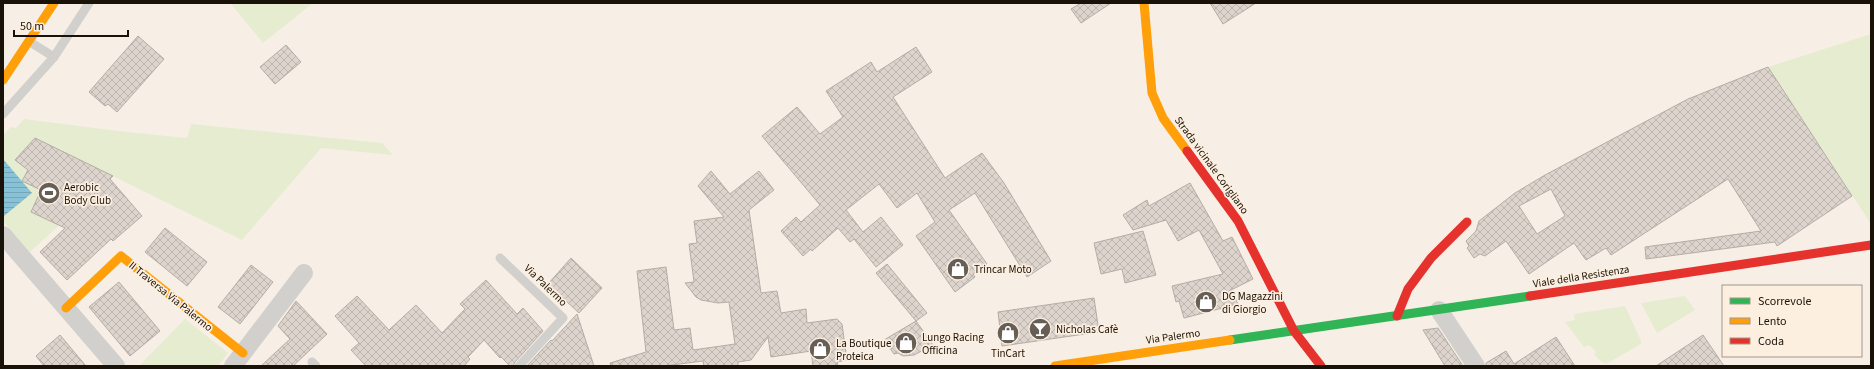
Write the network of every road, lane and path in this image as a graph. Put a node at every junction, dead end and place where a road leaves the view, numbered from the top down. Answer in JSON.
{"nodes":[{"id":1,"x":54,"y":3,"type":"edge"},
{"id":2,"x":89,"y":3,"type":"edge"},
{"id":3,"x":1144,"y":3,"type":"edge"},
{"id":4,"x":30,"y":42,"type":"junction"},
{"id":5,"x":54,"y":57,"type":"junction"},
{"id":6,"x":3,"y":80,"type":"edge"},
{"id":7,"x":3,"y":114,"type":"edge"},
{"id":8,"x":1467,"y":222,"type":"dead end"},
{"id":9,"x":3,"y":235,"type":"edge"},
{"id":10,"x":1871,"y":245,"type":"edge"},
{"id":11,"x":500,"y":258,"type":"dead end"},
{"id":12,"x":304,"y":273,"type":"dead end"},
{"id":13,"x":66,"y":308,"type":"junction"},
{"id":14,"x":1439,"y":310,"type":"junction"},
{"id":15,"x":1397,"y":316,"type":"junction"},
{"id":16,"x":1294,"y":330,"type":"junction"},
{"id":17,"x":238,"y":360,"type":"edge"},
{"id":18,"x":116,"y":366,"type":"edge"},
{"id":19,"x":520,"y":366,"type":"edge"},
{"id":20,"x":1054,"y":366,"type":"edge"},
{"id":21,"x":1321,"y":366,"type":"edge"},
{"id":22,"x":1476,"y":366,"type":"edge"}],
"edges":[{"from":1,"to":4,"type":"street"},
{"from":2,"to":5,"type":"lane"},
{"from":3,"to":16,"type":"street","name":"Strada vicinale Corigliano"},
{"from":4,"to":5,"type":"lane"},
{"from":4,"to":6,"type":"street"},
{"from":5,"to":7,"type":"lane"},
{"from":8,"to":15,"type":"street"},
{"from":9,"to":13,"type":"street"},
{"from":10,"to":14,"type":"street","name":"Viale della Resistenza"},
{"from":11,"to":19,"type":"lane","name":"Via Palermo"},
{"from":12,"to":17,"type":"street","name":"II Traversa Via Palermo"},
{"from":13,"to":17,"type":"street","name":"II Traversa Via Palermo"},
{"from":13,"to":18,"type":"street"},
{"from":14,"to":15,"type":"street","name":"Viale della Resistenza"},
{"from":14,"to":22,"type":"street"},
{"from":15,"to":16,"type":"street","name":"Viale della Resistenza"},
{"from":16,"to":20,"type":"street","name":"Via Palermo"},
{"from":16,"to":21,"type":"street","name":"Strada vicinale Corigliano"}]}
